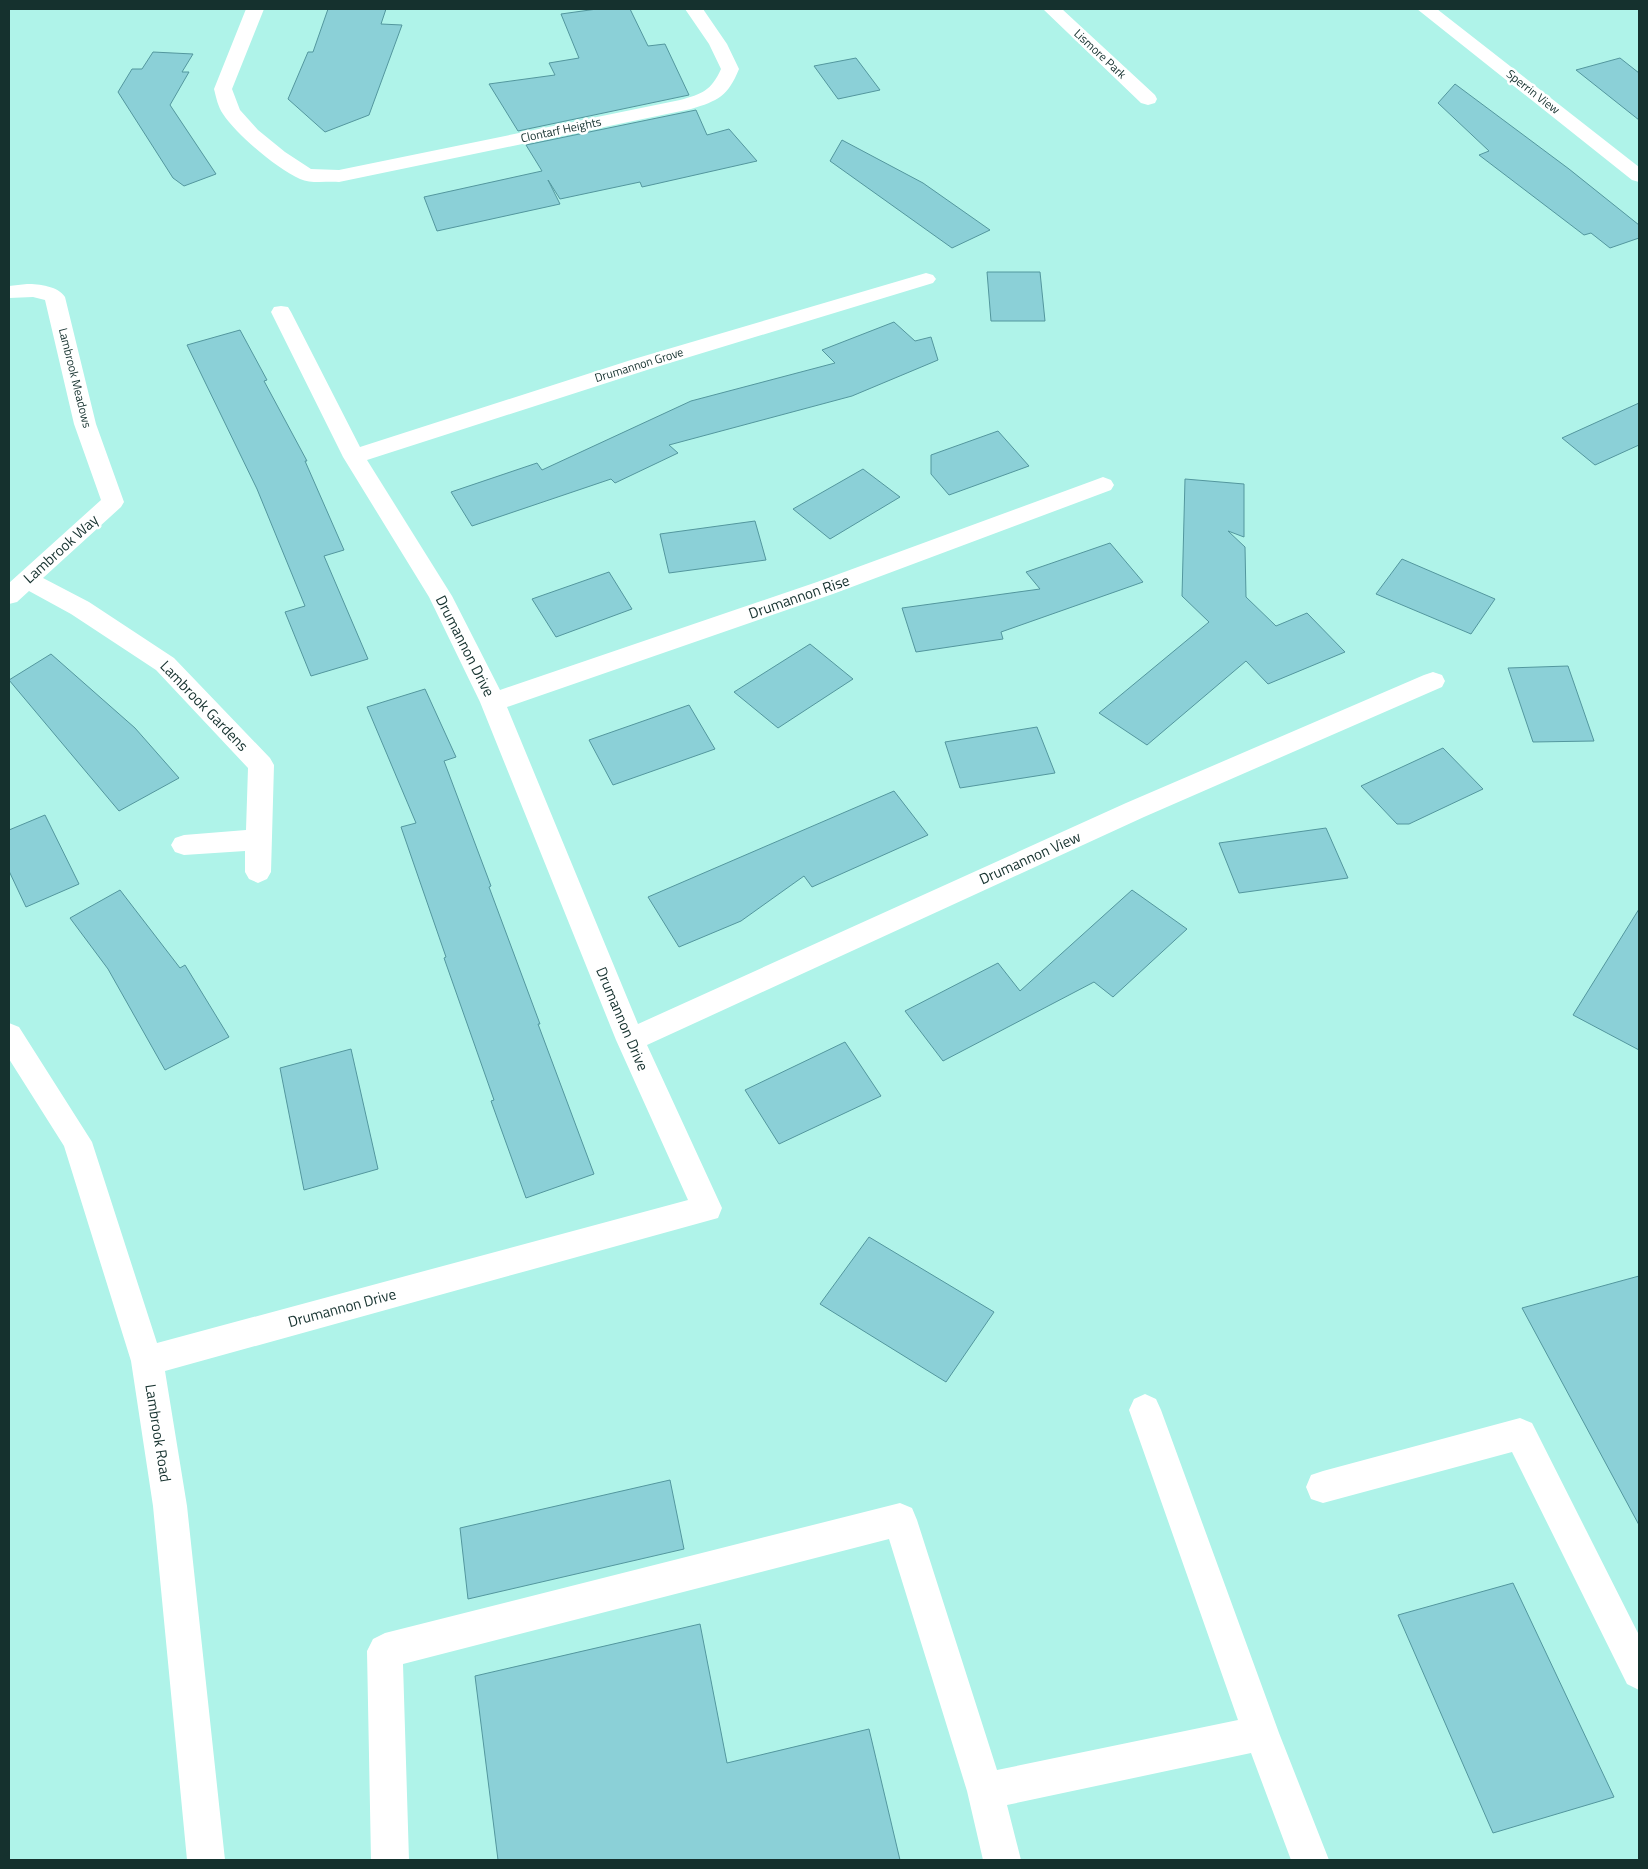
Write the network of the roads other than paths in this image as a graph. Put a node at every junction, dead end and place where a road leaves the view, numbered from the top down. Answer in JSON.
{"nodes":[{"id":1,"x":255,"y":9,"type":"edge"},
{"id":2,"x":694,"y":9,"type":"edge"},
{"id":3,"x":1052,"y":9,"type":"edge"},
{"id":4,"x":1426,"y":9,"type":"edge"},
{"id":5,"x":1148,"y":99,"type":"dead end"},
{"id":6,"x":1639,"y":176,"type":"edge"},
{"id":7,"x":926,"y":279,"type":"dead end"},
{"id":8,"x":9,"y":292,"type":"edge"},
{"id":9,"x":281,"y":312,"type":"dead end"},
{"id":10,"x":354,"y":457,"type":"junction"},
{"id":11,"x":1103,"y":485,"type":"dead end"},
{"id":12,"x":113,"y":502,"type":"joint"},
{"id":13,"x":28,"y":580,"type":"junction"},
{"id":14,"x":9,"y":596,"type":"edge"},
{"id":15,"x":1433,"y":681,"type":"dead end"},
{"id":16,"x":493,"y":702,"type":"junction"},
{"id":17,"x":258,"y":840,"type":"junction"},
{"id":18,"x":184,"y":845,"type":"dead end"},
{"id":19,"x":258,"y":872,"type":"dead end"},
{"id":20,"x":9,"y":1035,"type":"edge"},
{"id":21,"x":630,"y":1040,"type":"junction"},
{"id":22,"x":147,"y":1360,"type":"junction"},
{"id":23,"x":1145,"y":1410,"type":"dead end"},
{"id":24,"x":1323,"y":1487,"type":"dead end"},
{"id":25,"x":1639,"y":1672,"type":"edge"},
{"id":26,"x":1261,"y":1733,"type":"junction"},
{"id":27,"x":985,"y":1791,"type":"junction"},
{"id":28,"x":206,"y":1860,"type":"edge"},
{"id":29,"x":390,"y":1860,"type":"edge"},
{"id":30,"x":1002,"y":1860,"type":"edge"},
{"id":31,"x":1310,"y":1860,"type":"edge"}],
"edges":[{"from":1,"to":2,"type":"street","name":"Clontarf Heights"},
{"from":3,"to":5,"type":"street","name":"Lismore Park"},
{"from":4,"to":6,"type":"street","name":"Sperrin View"},
{"from":7,"to":10,"type":"street","name":"Drumannon Grove"},
{"from":8,"to":12,"type":"street","name":"Lambrook Meadows"},
{"from":9,"to":10,"type":"street","name":"Drumannon Drive"},
{"from":10,"to":16,"type":"street","name":"Drumannon Drive"},
{"from":11,"to":16,"type":"street","name":"Drumannon Rise"},
{"from":12,"to":13,"type":"street","name":"Lambrook Way"},
{"from":13,"to":14,"type":"street","name":"Lambrook Way"},
{"from":13,"to":17,"type":"street","name":"Lambrook Gardens"},
{"from":15,"to":21,"type":"street","name":"Drumannon View"},
{"from":16,"to":21,"type":"street","name":"Drumannon Drive"},
{"from":17,"to":18,"type":"street"},
{"from":17,"to":19,"type":"street","name":"Lambrook Gardens"},
{"from":20,"to":22,"type":"street","name":"Lambrook Road"},
{"from":21,"to":22,"type":"street","name":"Drumannon Drive"},
{"from":22,"to":28,"type":"street","name":"Lambrook Road"},
{"from":23,"to":26,"type":"street"},
{"from":24,"to":25,"type":"street"},
{"from":26,"to":27,"type":"street"},
{"from":26,"to":31,"type":"street"},
{"from":27,"to":29,"type":"street"},
{"from":27,"to":30,"type":"street"}]}
